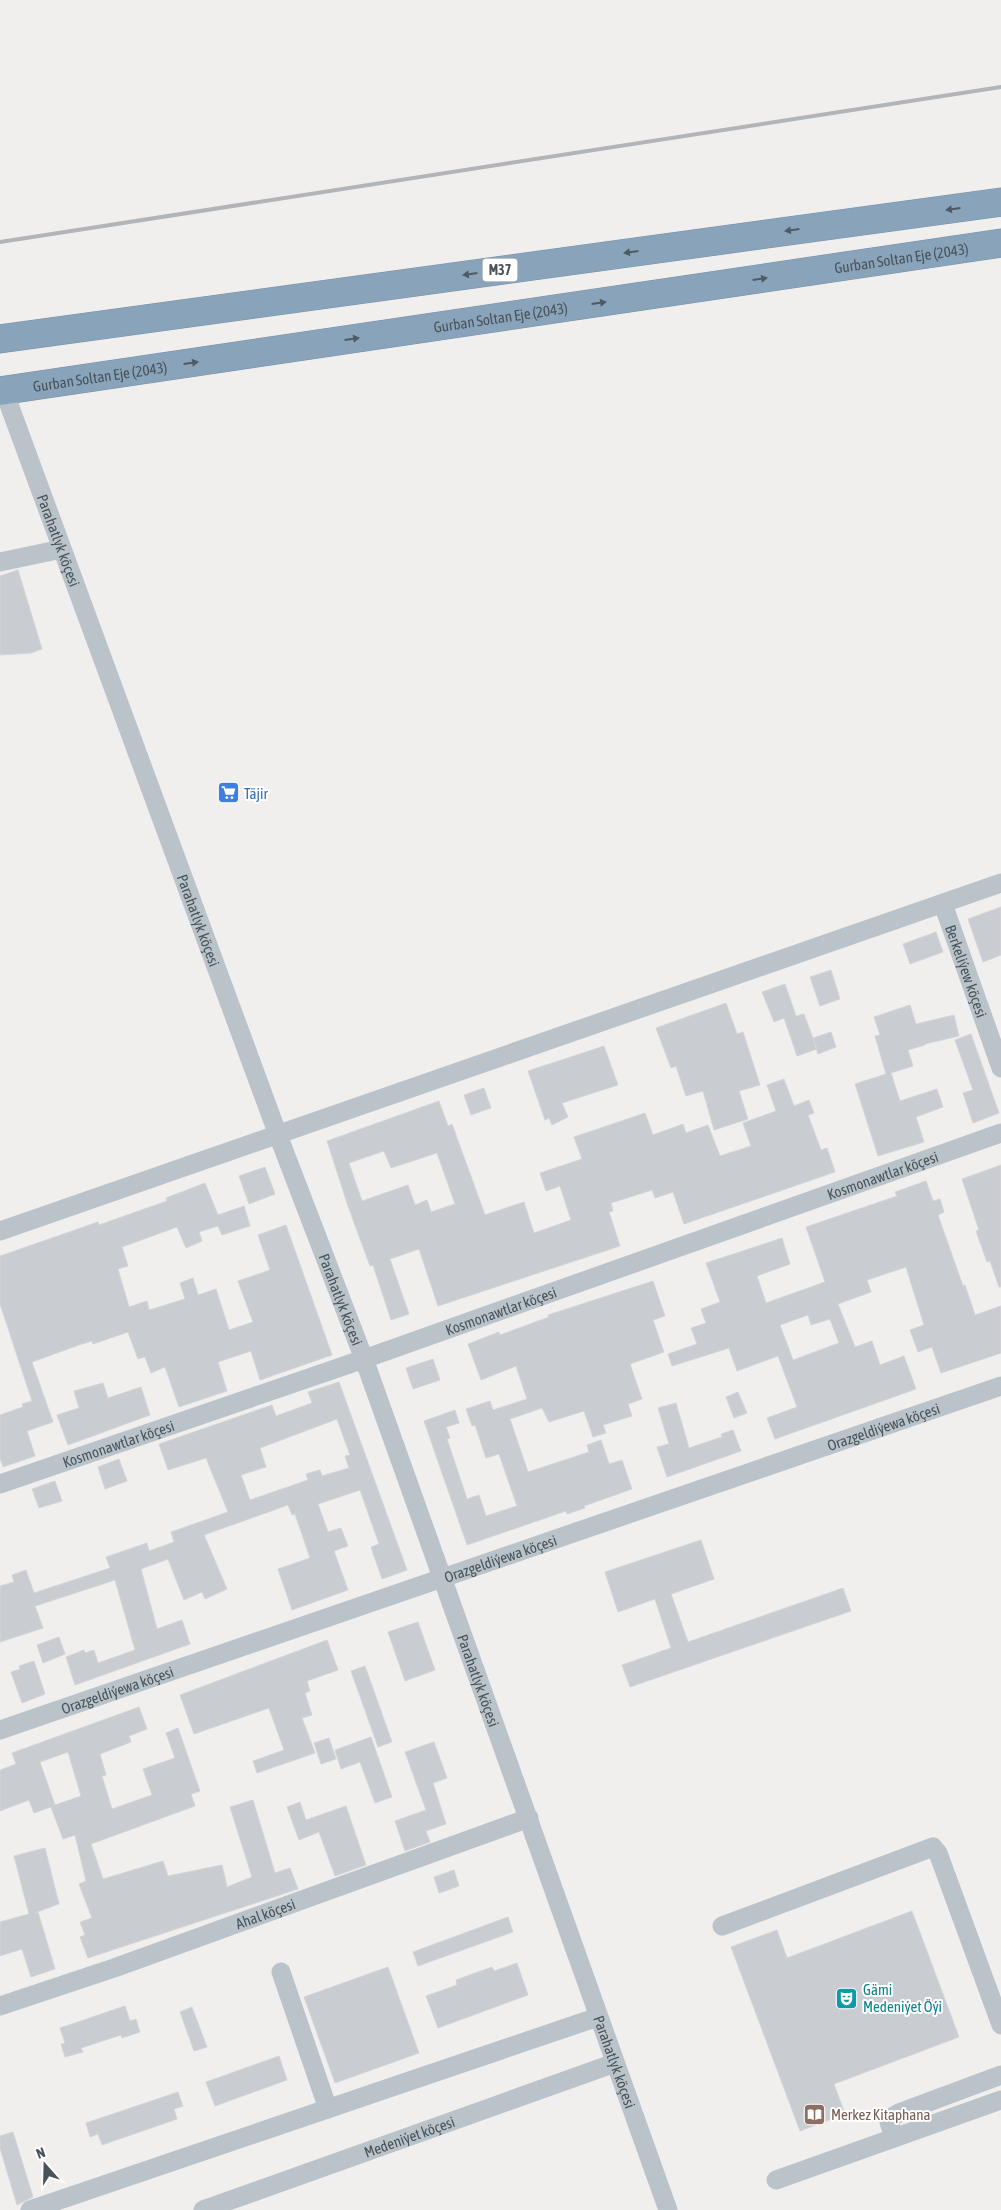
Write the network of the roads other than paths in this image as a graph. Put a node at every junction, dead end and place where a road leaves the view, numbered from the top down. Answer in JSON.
{"nodes":[{"id":1,"x":1001,"y":202,"type":"edge"},
{"id":2,"x":900,"y":216,"type":"junction"},
{"id":3,"x":1001,"y":243,"type":"edge"},
{"id":4,"x":907,"y":257,"type":"junction"},
{"id":5,"x":0,"y":339,"type":"edge"},
{"id":6,"x":2,"y":391,"type":"edge"},
{"id":7,"x":62,"y":549,"type":"junction"},
{"id":8,"x":0,"y":562,"type":"edge"},
{"id":9,"x":1001,"y":883,"type":"edge"},
{"id":10,"x":942,"y":904,"type":"junction"},
{"id":11,"x":1001,"y":1068,"type":"edge"},
{"id":12,"x":1001,"y":1134,"type":"edge"},
{"id":13,"x":278,"y":1135,"type":"junction"},
{"id":14,"x":0,"y":1231,"type":"edge"},
{"id":15,"x":364,"y":1359,"type":"junction"},
{"id":16,"x":1001,"y":1386,"type":"edge"},
{"id":17,"x":0,"y":1484,"type":"edge"},
{"id":18,"x":441,"y":1577,"type":"junction"},
{"id":19,"x":0,"y":1730,"type":"edge"},
{"id":20,"x":529,"y":1818,"type":"junction"},
{"id":21,"x":722,"y":1926,"type":"dead end"},
{"id":22,"x":281,"y":1972,"type":"dead end"},
{"id":23,"x":0,"y":2006,"type":"edge"},
{"id":24,"x":598,"y":2016,"type":"junction"},
{"id":25,"x":1001,"y":2026,"type":"edge"},
{"id":26,"x":615,"y":2063,"type":"junction"},
{"id":27,"x":1001,"y":2075,"type":"edge"},
{"id":28,"x":1001,"y":2100,"type":"edge"},
{"id":29,"x":328,"y":2108,"type":"junction"},
{"id":30,"x":894,"y":2138,"type":"junction"},
{"id":31,"x":776,"y":2180,"type":"dead end"},
{"id":32,"x":30,"y":2210,"type":"edge"},
{"id":33,"x":203,"y":2210,"type":"edge"},
{"id":34,"x":668,"y":2210,"type":"edge"}],
"edges":[{"from":1,"to":2,"type":"highway","number":"M37","one_way":true},
{"from":2,"to":4,"type":"highway"},
{"from":2,"to":5,"type":"highway","number":"M37","one_way":true},
{"from":3,"to":4,"type":"highway","name":"Gurban Soltan Eje (2043)"},
{"from":6,"to":4,"type":"highway","name":"Gurban Soltan Eje (2043)","one_way":true},
{"from":6,"to":7,"type":"street","name":"Parahatlyk köçesi"},
{"from":7,"to":8,"type":"street"},
{"from":7,"to":13,"type":"street","name":"Parahatlyk köçesi"},
{"from":9,"to":10,"type":"street"},
{"from":10,"to":11,"type":"street","name":"Berkeliýew köçesi"},
{"from":10,"to":13,"type":"street"},
{"from":12,"to":15,"type":"street","name":"Kosmonawtlar köçesi"},
{"from":13,"to":14,"type":"street"},
{"from":13,"to":15,"type":"street","name":"Parahatlyk köçesi"},
{"from":15,"to":17,"type":"street","name":"Kosmonawtlar köçesi"},
{"from":15,"to":18,"type":"street","name":"Parahatlyk köçesi"},
{"from":16,"to":18,"type":"street","name":"Orazgeldiýewa köçesi"},
{"from":18,"to":19,"type":"street","name":"Orazgeldiýewa köçesi"},
{"from":18,"to":20,"type":"street","name":"Parahatlyk köçesi"},
{"from":20,"to":23,"type":"street","name":"Ahal köçesi"},
{"from":20,"to":24,"type":"street","name":"Parahatlyk köçesi"},
{"from":21,"to":25,"type":"street"},
{"from":22,"to":29,"type":"street"},
{"from":24,"to":26,"type":"street","name":"Parahatlyk köçesi"},
{"from":24,"to":29,"type":"street"},
{"from":26,"to":33,"type":"street","name":"Medeniýet köçesi"},
{"from":26,"to":34,"type":"street","name":"Parahatlyk köçesi"},
{"from":27,"to":30,"type":"street"},
{"from":28,"to":30,"type":"street"},
{"from":29,"to":32,"type":"street"},
{"from":30,"to":31,"type":"street"}]}
